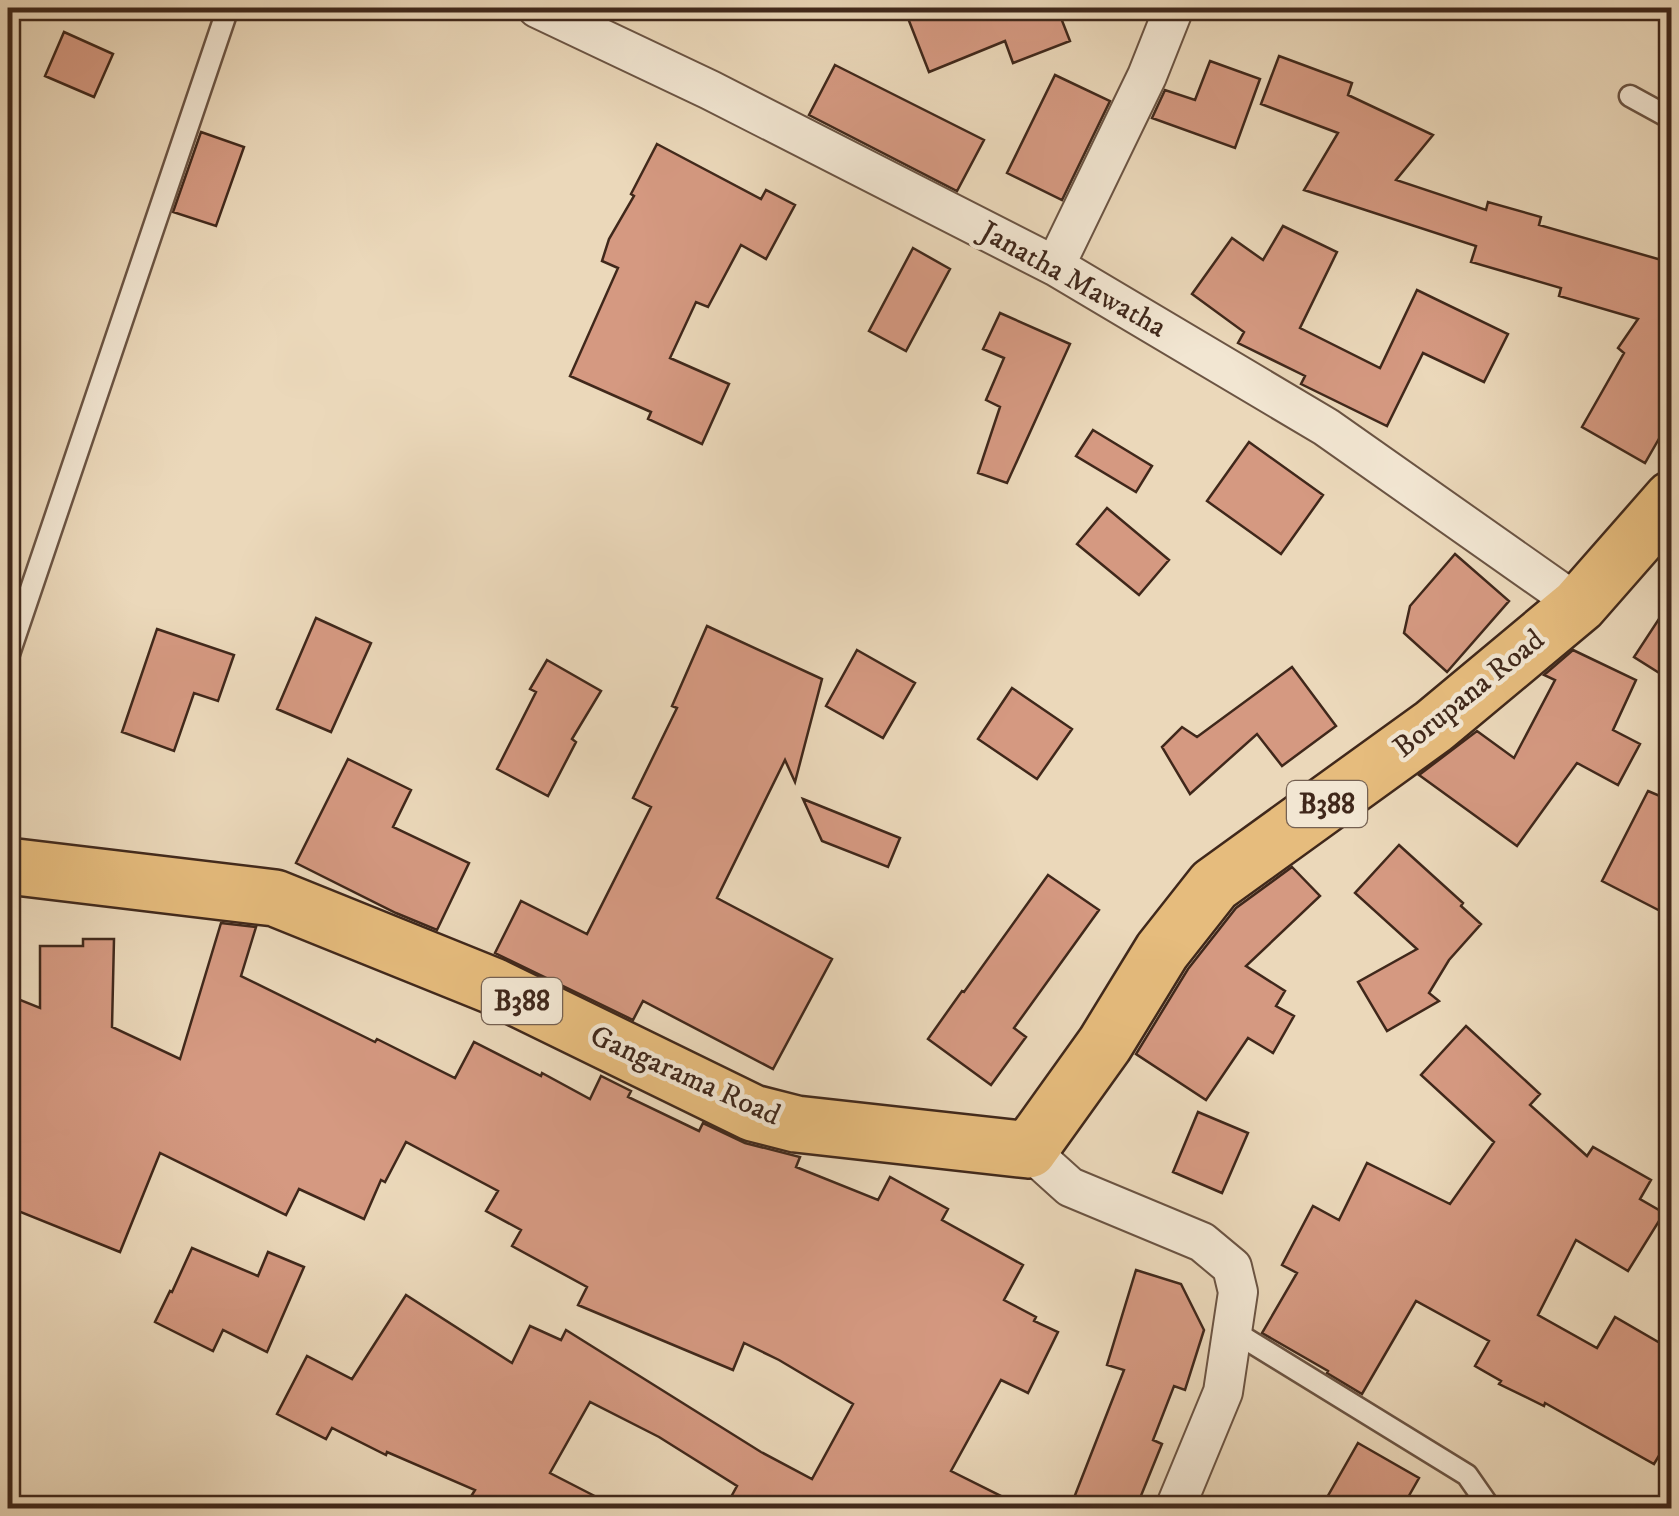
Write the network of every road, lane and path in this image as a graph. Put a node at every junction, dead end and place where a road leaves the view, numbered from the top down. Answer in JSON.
{"nodes":[{"id":1,"x":228,"y":8,"type":"edge"},
{"id":2,"x":537,"y":8,"type":"edge"},
{"id":3,"x":1174,"y":8,"type":"edge"},
{"id":4,"x":1630,"y":96,"type":"dead end"},
{"id":5,"x":1672,"y":120,"type":"edge"},
{"id":6,"x":1055,"y":266,"type":"junction"},
{"id":7,"x":1672,"y":499,"type":"edge"},
{"id":8,"x":1579,"y":605,"type":"junction"},
{"id":9,"x":8,"y":657,"type":"edge"},
{"id":10,"x":8,"y":866,"type":"edge"},
{"id":11,"x":1030,"y":1150,"type":"junction"},
{"id":12,"x":1232,"y":1331,"type":"junction"},
{"id":13,"x":1175,"y":1508,"type":"edge"},
{"id":14,"x":1490,"y":1508,"type":"edge"}],
"edges":[{"from":1,"to":9,"type":"lane"},
{"from":2,"to":6,"type":"street","name":"Janatha Mawatha"},
{"from":3,"to":6,"type":"street"},
{"from":4,"to":5,"type":"lane"},
{"from":6,"to":8,"type":"street","name":"Janatha Mawatha"},
{"from":7,"to":8,"type":"main road","name":"Borupana Road","number":"B388"},
{"from":8,"to":11,"type":"main road","name":"Borupana Road","number":"B388"},
{"from":10,"to":11,"type":"main road","name":"Gangarama Road","number":"B388"},
{"from":11,"to":12,"type":"street"},
{"from":12,"to":13,"type":"street"},
{"from":12,"to":14,"type":"lane"}]}
